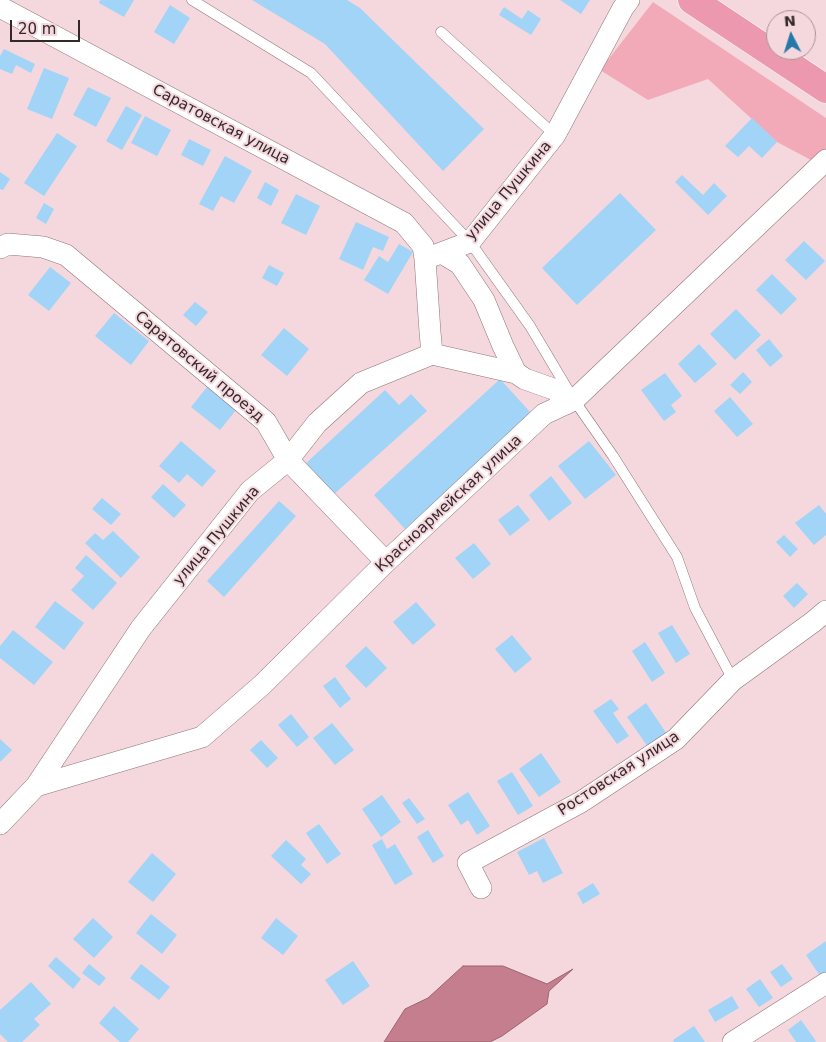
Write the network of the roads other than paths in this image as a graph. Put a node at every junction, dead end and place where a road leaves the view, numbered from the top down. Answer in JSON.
{"nodes":[{"id":1,"x":192,"y":0,"type":"edge"},
{"id":2,"x":629,"y":0,"type":"edge"},
{"id":3,"x":692,"y":0,"type":"edge"},
{"id":4,"x":0,"y":7,"type":"edge"},
{"id":5,"x":441,"y":32,"type":"dead end"},
{"id":6,"x":826,"y":89,"type":"edge"},
{"id":7,"x":555,"y":135,"type":"junction"},
{"id":8,"x":826,"y":160,"type":"edge"},
{"id":9,"x":470,"y":242,"type":"junction"},
{"id":10,"x":0,"y":248,"type":"edge"},
{"id":11,"x":433,"y":256,"type":"junction"},
{"id":12,"x":432,"y":354,"type":"junction"},
{"id":13,"x":516,"y":373,"type":"junction"},
{"id":14,"x":570,"y":402,"type":"junction"},
{"id":15,"x":288,"y":460,"type":"junction"},
{"id":16,"x":386,"y":562,"type":"junction"},
{"id":17,"x":826,"y":611,"type":"edge"},
{"id":18,"x":733,"y":680,"type":"junction"},
{"id":19,"x":36,"y":786,"type":"junction"},
{"id":20,"x":0,"y":824,"type":"edge"},
{"id":21,"x":481,"y":888,"type":"dead end"},
{"id":22,"x":826,"y":983,"type":"edge"},
{"id":23,"x":733,"y":1042,"type":"edge"}],
"edges":[{"from":1,"to":9,"type":"lane"},
{"from":2,"to":7,"type":"street","name":"улица Пушкина"},
{"from":3,"to":6,"type":"main road"},
{"from":4,"to":11,"type":"street","name":"Саратовская улица"},
{"from":5,"to":7,"type":"lane"},
{"from":7,"to":9,"type":"street","name":"улица Пушкина"},
{"from":8,"to":14,"type":"street","name":"Красноармейская улица"},
{"from":9,"to":11,"type":"street","name":"улица Пушкина"},
{"from":9,"to":14,"type":"lane"},
{"from":10,"to":15,"type":"street","name":"Саратовский проезд"},
{"from":11,"to":12,"type":"street"},
{"from":11,"to":13,"type":"street"},
{"from":12,"to":13,"type":"street"},
{"from":12,"to":15,"type":"street","name":"улица Пушкина"},
{"from":13,"to":14,"type":"street"},
{"from":14,"to":16,"type":"street","name":"Красноармейская улица"},
{"from":14,"to":18,"type":"lane"},
{"from":15,"to":16,"type":"street","name":"Саратовский проезд"},
{"from":15,"to":19,"type":"street","name":"улица Пушкина"},
{"from":16,"to":19,"type":"street","name":"Красноармейская улица"},
{"from":17,"to":18,"type":"street","name":"Ростовская улица"},
{"from":18,"to":21,"type":"street","name":"Ростовская улица"},
{"from":19,"to":20,"type":"street","name":"улица Пушкина"},
{"from":22,"to":23,"type":"street"}]}
